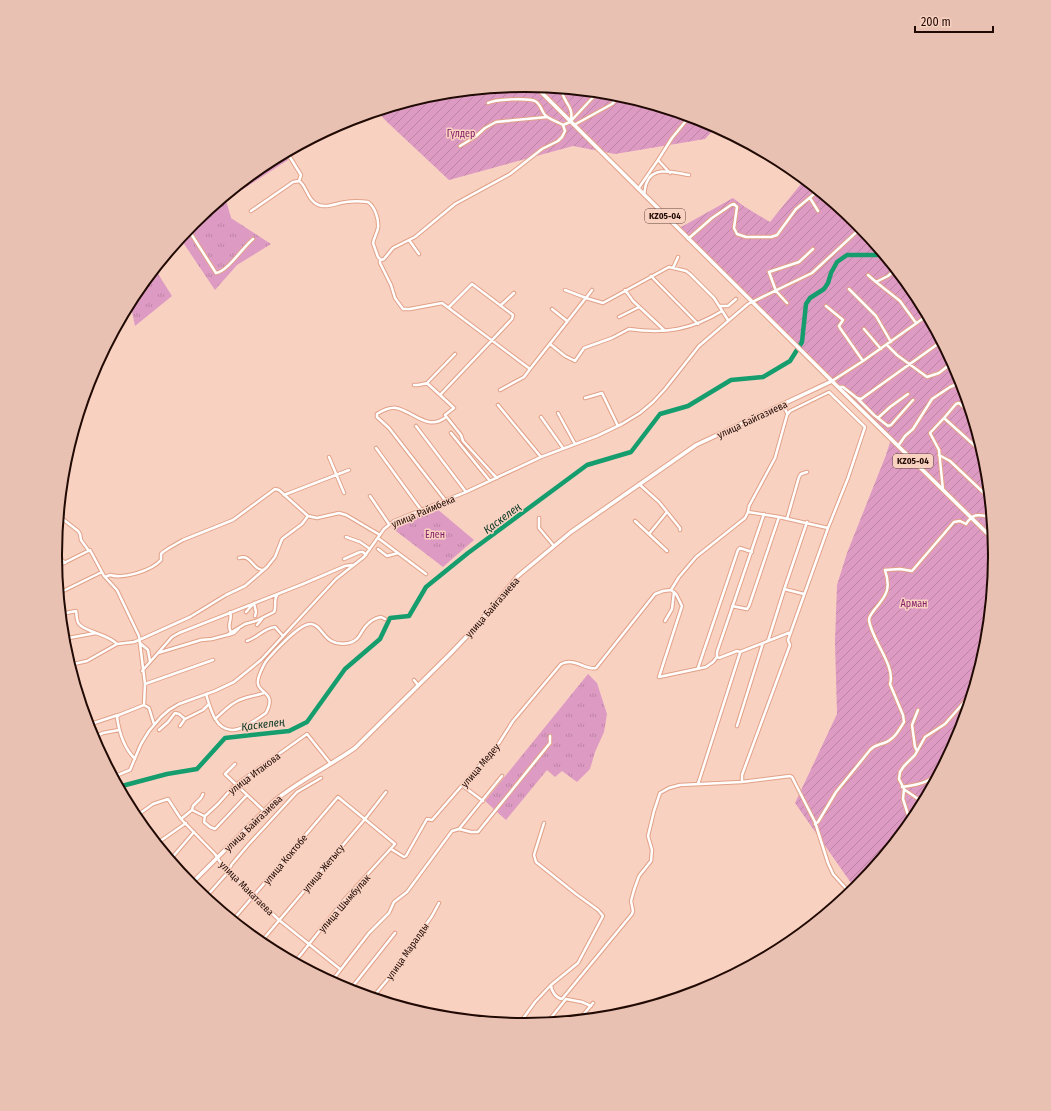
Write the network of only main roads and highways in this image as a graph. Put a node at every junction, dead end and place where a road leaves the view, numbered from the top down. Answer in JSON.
{"nodes":[{"id":1,"x":541,"y":93,"type":"edge"},
{"id":2,"x":832,"y":381,"type":"junction"},
{"id":3,"x":988,"y":535,"type":"edge"},
{"id":4,"x":195,"y":880,"type":"edge"}],
"edges":[{"from":1,"to":2,"type":"main road","number":"KZ05-04"},
{"from":2,"to":3,"type":"main road","number":"KZ05-04"},
{"from":2,"to":4,"type":"main road","name":"улица Байгазиева"}]}
